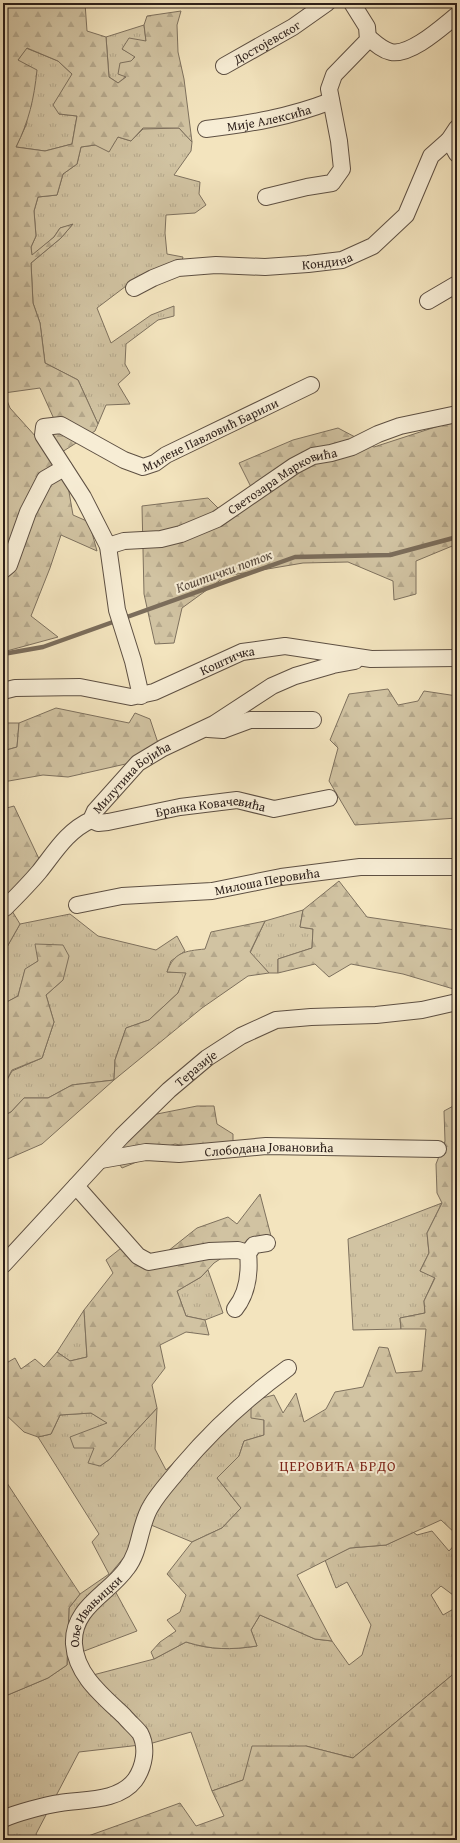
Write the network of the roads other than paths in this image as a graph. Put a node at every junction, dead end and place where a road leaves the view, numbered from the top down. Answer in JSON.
{"nodes":[{"id":1,"x":327,"y":3,"type":"edge"},
{"id":2,"x":352,"y":3,"type":"edge"},
{"id":3,"x":457,"y":15,"type":"edge"},
{"id":4,"x":368,"y":37,"type":"junction"},
{"id":5,"x":224,"y":66,"type":"dead end"},
{"id":6,"x":331,"y":101,"type":"junction"},
{"id":7,"x":206,"y":129,"type":"dead end"},
{"id":8,"x":454,"y":137,"type":"edge"},
{"id":9,"x":457,"y":154,"type":"edge"},
{"id":10,"x":266,"y":197,"type":"dead end"},
{"id":11,"x":457,"y":284,"type":"edge"},
{"id":12,"x":134,"y":288,"type":"dead end"},
{"id":13,"x":428,"y":301,"type":"dead end"},
{"id":14,"x":311,"y":385,"type":"dead end"},
{"id":15,"x":457,"y":414,"type":"edge"},
{"id":16,"x":64,"y":468,"type":"junction"},
{"id":17,"x":108,"y":546,"type":"junction"},
{"id":18,"x":3,"y":570,"type":"edge"},
{"id":19,"x":457,"y":658,"type":"edge"},
{"id":20,"x":371,"y":659,"type":"junction"},
{"id":21,"x":3,"y":691,"type":"edge"},
{"id":22,"x":141,"y":696,"type":"junction"},
{"id":23,"x":313,"y":720,"type":"dead end"},
{"id":24,"x":204,"y":728,"type":"junction"},
{"id":25,"x":329,"y":798,"type":"dead end"},
{"id":26,"x":91,"y":820,"type":"junction"},
{"id":27,"x":457,"y":867,"type":"edge"},
{"id":28,"x":77,"y":905,"type":"dead end"},
{"id":29,"x":5,"y":908,"type":"dead end"},
{"id":30,"x":457,"y":1002,"type":"edge"},
{"id":31,"x":438,"y":1149,"type":"dead end"},
{"id":32,"x":101,"y":1160,"type":"junction"},
{"id":33,"x":76,"y":1186,"type":"junction"},
{"id":34,"x":267,"y":1243,"type":"dead end"},
{"id":35,"x":248,"y":1253,"type":"junction"},
{"id":36,"x":3,"y":1265,"type":"edge"},
{"id":37,"x":235,"y":1309,"type":"dead end"},
{"id":38,"x":288,"y":1368,"type":"dead end"},
{"id":39,"x":3,"y":1819,"type":"edge"}],
"edges":[{"from":1,"to":5,"type":"street","name":"Достојевског"},
{"from":2,"to":4,"type":"street"},
{"from":3,"to":4,"type":"street"},
{"from":4,"to":6,"type":"street"},
{"from":6,"to":7,"type":"street","name":"Мије Алексића"},
{"from":6,"to":10,"type":"street"},
{"from":8,"to":9,"type":"street"},
{"from":8,"to":12,"type":"street","name":"Кондина"},
{"from":11,"to":13,"type":"street"},
{"from":14,"to":16,"type":"street","name":"Милене Павловић Барили"},
{"from":15,"to":17,"type":"street","name":"Светозара Марковића"},
{"from":16,"to":17,"type":"street"},
{"from":16,"to":18,"type":"street"},
{"from":17,"to":22,"type":"street"},
{"from":19,"to":20,"type":"street","name":"Коштичка"},
{"from":20,"to":22,"type":"street","name":"Коштичка"},
{"from":20,"to":24,"type":"street","name":"Милутина Бојића"},
{"from":21,"to":22,"type":"street","name":"Коштичка"},
{"from":23,"to":24,"type":"street"},
{"from":24,"to":26,"type":"street","name":"Милутина Бојића"},
{"from":25,"to":26,"type":"street","name":"Бранка Ковачевића"},
{"from":26,"to":29,"type":"street","name":"Милутина Бојића"},
{"from":27,"to":28,"type":"street","name":"Милоша Перовића"},
{"from":30,"to":32,"type":"street","name":"Теразије"},
{"from":31,"to":32,"type":"street","name":"Слободана Јовановића"},
{"from":32,"to":33,"type":"street","name":"Теразије"},
{"from":33,"to":35,"type":"street"},
{"from":33,"to":36,"type":"street","name":"Теразије"},
{"from":34,"to":35,"type":"street"},
{"from":35,"to":37,"type":"street"},
{"from":38,"to":39,"type":"street","name":"Оље Ивањицки"}]}
